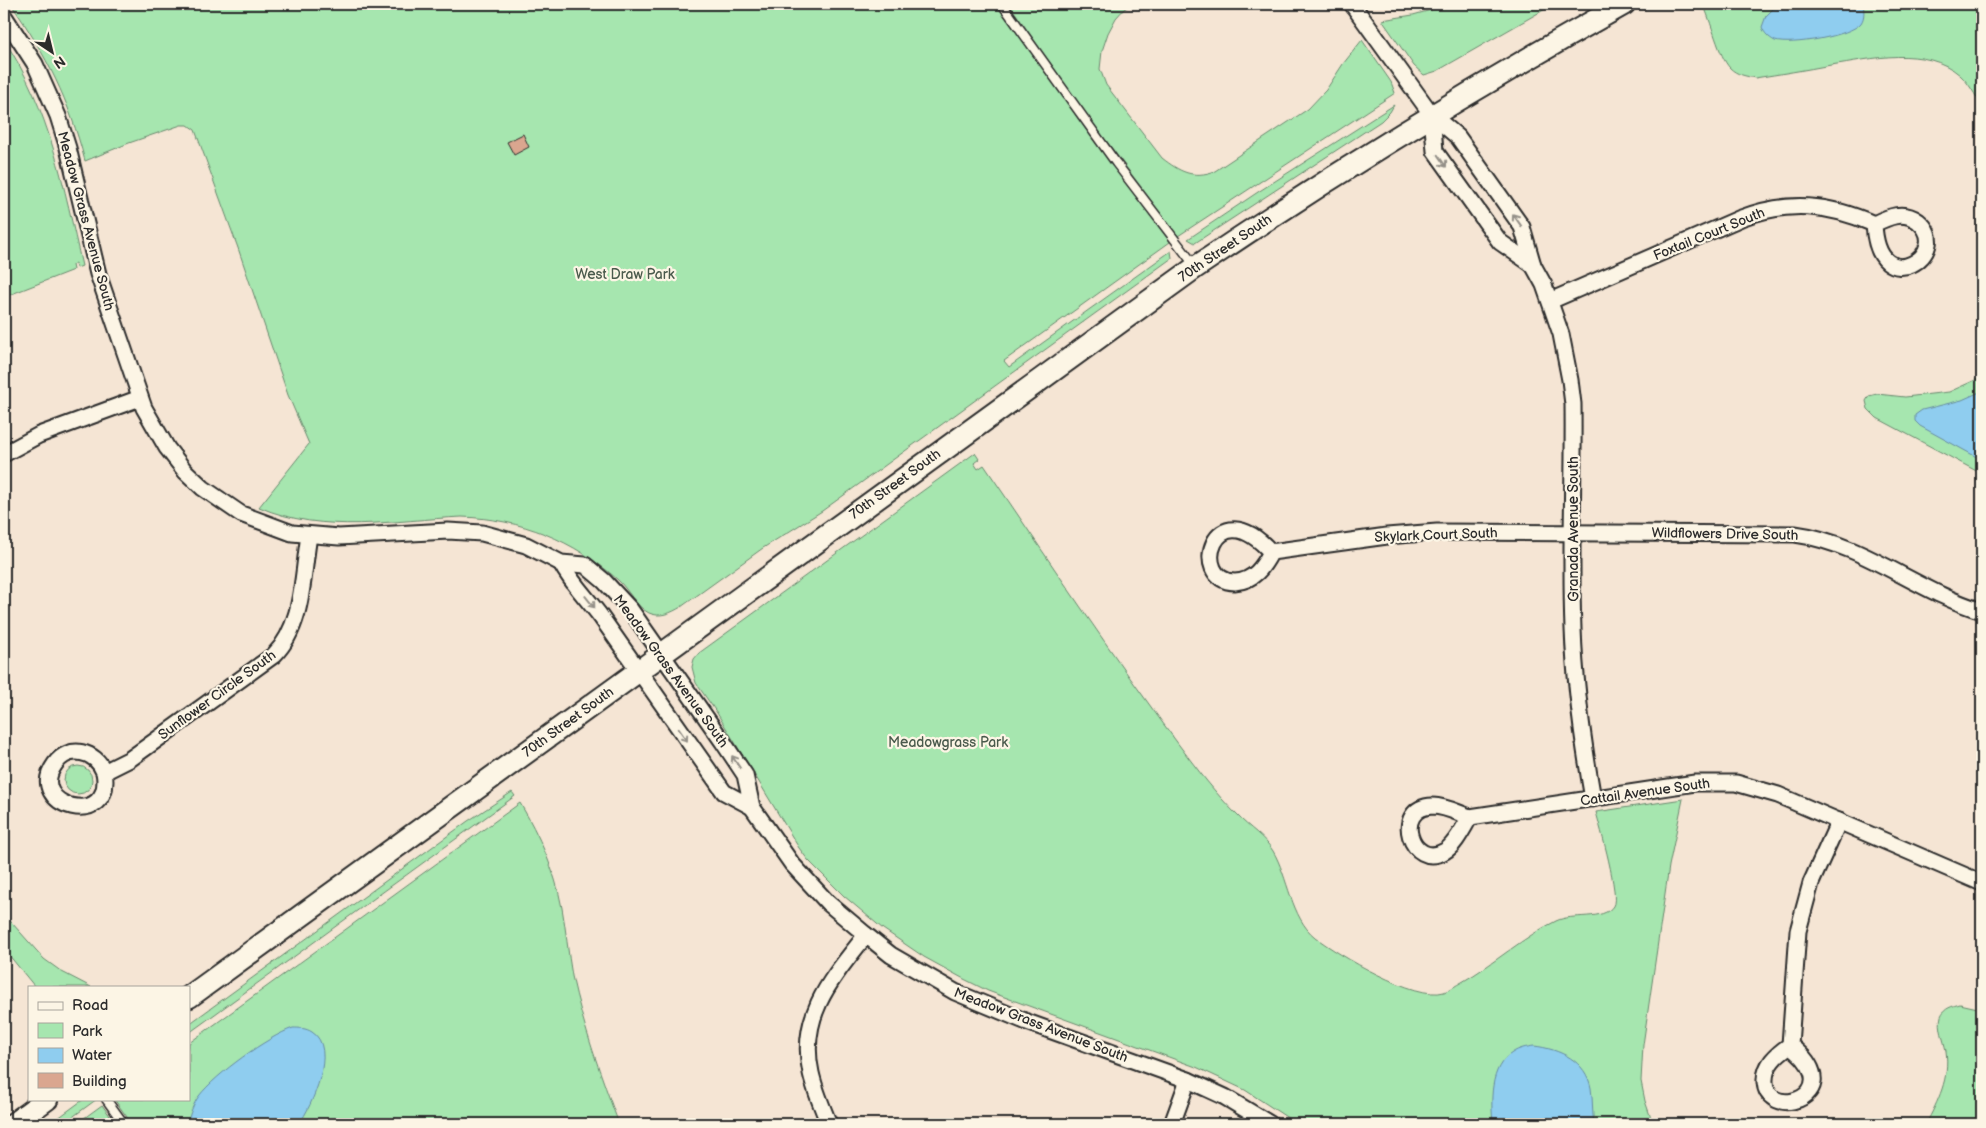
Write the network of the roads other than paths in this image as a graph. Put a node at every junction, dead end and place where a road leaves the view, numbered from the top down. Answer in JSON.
{"nodes":[{"id":1,"x":1002,"y":4,"type":"edge"},
{"id":2,"x":1352,"y":4,"type":"edge"},
{"id":3,"x":1624,"y":4,"type":"edge"},
{"id":4,"x":4,"y":16,"type":"edge"},
{"id":5,"x":1432,"y":115,"type":"junction"},
{"id":6,"x":1874,"y":224,"type":"dead end"},
{"id":7,"x":1533,"y":265,"type":"junction"},
{"id":8,"x":1196,"y":267,"type":"junction"},
{"id":9,"x":1550,"y":301,"type":"junction"},
{"id":10,"x":140,"y":398,"type":"junction"},
{"id":11,"x":4,"y":454,"type":"edge"},
{"id":12,"x":1573,"y":533,"type":"junction"},
{"id":13,"x":309,"y":536,"type":"junction"},
{"id":14,"x":1271,"y":552,"type":"dead end"},
{"id":15,"x":561,"y":564,"type":"junction"},
{"id":16,"x":1982,"y":611,"type":"edge"},
{"id":17,"x":661,"y":654,"type":"junction"},
{"id":18,"x":638,"y":670,"type":"junction"},
{"id":19,"x":104,"y":772,"type":"dead end"},
{"id":20,"x":1592,"y":799,"type":"junction"},
{"id":21,"x":752,"y":807,"type":"junction"},
{"id":22,"x":1470,"y":817,"type":"dead end"},
{"id":23,"x":1838,"y":821,"type":"junction"},
{"id":24,"x":1982,"y":883,"type":"edge"},
{"id":25,"x":866,"y":935,"type":"junction"},
{"id":26,"x":190,"y":996,"type":"edge"},
{"id":27,"x":1790,"y":1045,"type":"dead end"},
{"id":28,"x":1188,"y":1080,"type":"junction"},
{"id":29,"x":46,"y":1100,"type":"edge"},
{"id":30,"x":107,"y":1100,"type":"edge"},
{"id":31,"x":13,"y":1124,"type":"edge"},
{"id":32,"x":124,"y":1124,"type":"edge"},
{"id":33,"x":829,"y":1124,"type":"edge"},
{"id":34,"x":1172,"y":1124,"type":"edge"},
{"id":35,"x":1270,"y":1124,"type":"edge"}],
"edges":[{"from":1,"to":8,"type":"lane"},
{"from":2,"to":5,"type":"street","name":"Granada Avenue South"},
{"from":3,"to":5,"type":"main road","name":"70th Street South"},
{"from":4,"to":10,"type":"street","name":"Meadow Grass Avenue South"},
{"from":7,"to":5,"type":"street","name":"Granada Avenue South","one_way":true},
{"from":5,"to":7,"type":"street","name":"Granada Avenue South","one_way":true},
{"from":5,"to":8,"type":"main road","name":"70th Street South"},
{"from":6,"to":9,"type":"street","name":"Foxtail Court South"},
{"from":7,"to":9,"type":"street","name":"Granada Avenue South"},
{"from":8,"to":17,"type":"main road","name":"70th Street South"},
{"from":9,"to":12,"type":"street","name":"Granada Avenue South"},
{"from":10,"to":11,"type":"street"},
{"from":10,"to":13,"type":"street","name":"Meadow Grass Avenue South"},
{"from":12,"to":14,"type":"street","name":"Skylark Court South"},
{"from":12,"to":16,"type":"street","name":"Wildflowers Drive South"},
{"from":12,"to":20,"type":"street","name":"Granada Avenue South"},
{"from":13,"to":15,"type":"street","name":"Meadow Grass Avenue South"},
{"from":13,"to":19,"type":"street","name":"Sunflower Circle South"},
{"from":15,"to":17,"type":"street","name":"Meadow Grass Avenue South"},
{"from":15,"to":18,"type":"street","name":"Meadow Grass Avenue South","one_way":true},
{"from":17,"to":18,"type":"main road","name":"70th Street South"},
{"from":21,"to":17,"type":"street","name":"Meadow Grass Avenue South","one_way":true},
{"from":18,"to":21,"type":"street","name":"Meadow Grass Avenue South","one_way":true},
{"from":18,"to":26,"type":"main road","name":"70th Street South"},
{"from":20,"to":22,"type":"street","name":"Cattail Avenue South"},
{"from":20,"to":23,"type":"street","name":"Cattail Avenue South"},
{"from":21,"to":25,"type":"street","name":"Meadow Grass Avenue South"},
{"from":23,"to":24,"type":"street","name":"Cattail Avenue South"},
{"from":23,"to":27,"type":"street"},
{"from":25,"to":28,"type":"street","name":"Meadow Grass Avenue South"},
{"from":25,"to":33,"type":"street"},
{"from":28,"to":34,"type":"street"},
{"from":28,"to":35,"type":"street","name":"Meadow Grass Avenue South"},
{"from":29,"to":31,"type":"main road"},
{"from":30,"to":32,"type":"lane"}]}
